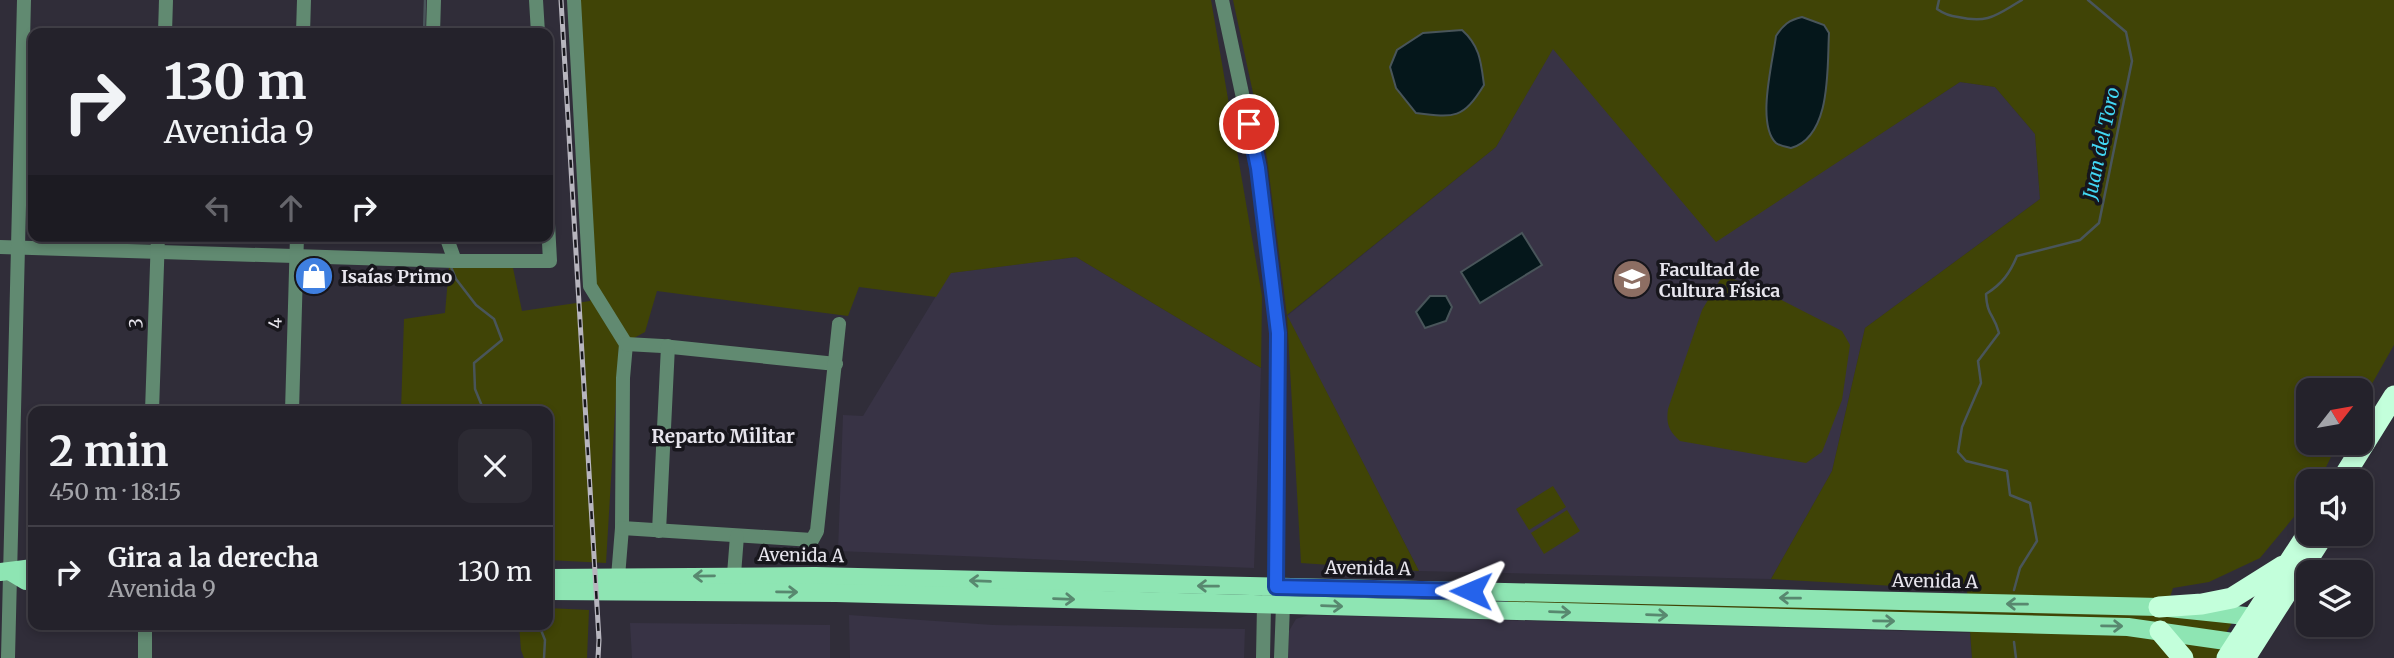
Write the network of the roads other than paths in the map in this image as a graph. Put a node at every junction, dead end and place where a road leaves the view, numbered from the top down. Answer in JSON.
{"nodes":[{"id":1,"x":24,"y":0,"type":"edge"},
{"id":2,"x":166,"y":0,"type":"edge"},
{"id":3,"x":303,"y":0,"type":"edge"},
{"id":4,"x":434,"y":0,"type":"edge"},
{"id":5,"x":536,"y":0,"type":"edge"},
{"id":6,"x":574,"y":0,"type":"edge"},
{"id":7,"x":1222,"y":0,"type":"edge"},
{"id":8,"x":165,"y":28,"type":"edge"},
{"id":9,"x":303,"y":28,"type":"edge"},
{"id":10,"x":433,"y":28,"type":"edge"},
{"id":11,"x":538,"y":28,"type":"edge"},
{"id":12,"x":297,"y":242,"type":"edge"},
{"id":13,"x":447,"y":242,"type":"edge"},
{"id":14,"x":549,"y":242,"type":"edge"},
{"id":15,"x":158,"y":243,"type":"edge"},
{"id":16,"x":0,"y":247,"type":"edge"},
{"id":17,"x":19,"y":248,"type":"junction"},
{"id":18,"x":296,"y":257,"type":"junction"},
{"id":19,"x":450,"y":260,"type":"junction"},
{"id":20,"x":839,"y":324,"type":"dead end"},
{"id":21,"x":626,"y":344,"type":"junction"},
{"id":22,"x":668,"y":346,"type":"junction"},
{"id":23,"x":836,"y":364,"type":"junction"},
{"id":24,"x":2394,"y":396,"type":"edge"},
{"id":25,"x":152,"y":406,"type":"edge"},
{"id":26,"x":292,"y":406,"type":"edge"},
{"id":27,"x":2394,"y":422,"type":"edge"},
{"id":28,"x":2348,"y":469,"type":"edge"},
{"id":29,"x":2365,"y":469,"type":"edge"},
{"id":30,"x":622,"y":528,"type":"junction"},
{"id":31,"x":659,"y":531,"type":"junction"},
{"id":32,"x":737,"y":536,"type":"junction"},
{"id":33,"x":2300,"y":546,"type":"edge"},
{"id":34,"x":2316,"y":546,"type":"edge"},
{"id":35,"x":2290,"y":561,"type":"junction"},
{"id":36,"x":28,"y":569,"type":"edge"},
{"id":37,"x":6,"y":572,"type":"edge"},
{"id":38,"x":553,"y":578,"type":"edge"},
{"id":39,"x":618,"y":578,"type":"junction"},
{"id":40,"x":28,"y":581,"type":"edge"},
{"id":41,"x":733,"y":583,"type":"junction"},
{"id":42,"x":1276,"y":587,"type":"junction"},
{"id":43,"x":553,"y":591,"type":"edge"},
{"id":44,"x":1471,"y":591,"type":"junction"},
{"id":45,"x":1264,"y":605,"type":"junction"},
{"id":46,"x":1283,"y":605,"type":"junction"},
{"id":47,"x":2159,"y":607,"type":"junction"},
{"id":48,"x":1484,"y":610,"type":"junction"},
{"id":49,"x":2263,"y":618,"type":"junction"},
{"id":50,"x":145,"y":630,"type":"edge"},
{"id":51,"x":2160,"y":631,"type":"junction"},
{"id":52,"x":2241,"y":651,"type":"edge"},
{"id":53,"x":8,"y":658,"type":"edge"},
{"id":54,"x":145,"y":658,"type":"edge"},
{"id":55,"x":1263,"y":658,"type":"edge"},
{"id":56,"x":1281,"y":658,"type":"edge"},
{"id":57,"x":2183,"y":658,"type":"edge"}],
"edges":[{"from":1,"to":17,"type":"street"},
{"from":2,"to":8,"type":"street"},
{"from":3,"to":9,"type":"street"},
{"from":4,"to":10,"type":"street"},
{"from":5,"to":11,"type":"street"},
{"from":6,"to":21,"type":"street"},
{"from":7,"to":42,"type":"street"},
{"from":12,"to":18,"type":"street","name":"4"},
{"from":13,"to":19,"type":"street"},
{"from":14,"to":19,"type":"street"},
{"from":15,"to":17,"type":"street"},
{"from":15,"to":18,"type":"street"},
{"from":15,"to":25,"type":"street","name":"3"},
{"from":16,"to":17,"type":"street"},
{"from":17,"to":37,"type":"street"},
{"from":18,"to":19,"type":"street"},
{"from":18,"to":26,"type":"street","name":"4"},
{"from":20,"to":23,"type":"street"},
{"from":21,"to":22,"type":"street"},
{"from":21,"to":30,"type":"street"},
{"from":22,"to":23,"type":"street"},
{"from":22,"to":31,"type":"street"},
{"from":23,"to":32,"type":"street"},
{"from":24,"to":28,"type":"highway"},
{"from":27,"to":29,"type":"highway"},
{"from":30,"to":31,"type":"street"},
{"from":30,"to":39,"type":"street"},
{"from":31,"to":32,"type":"street"},
{"from":32,"to":41,"type":"street"},
{"from":33,"to":35,"type":"highway"},
{"from":34,"to":49,"type":"highway"},
{"from":35,"to":47,"type":"highway"},
{"from":35,"to":49,"type":"highway"},
{"from":36,"to":37,"type":"main road"},
{"from":37,"to":40,"type":"main road"},
{"from":37,"to":53,"type":"street"},
{"from":38,"to":39,"type":"main road","name":"Avenida A"},
{"from":41,"to":39,"type":"main road","name":"Avenida A","one_way":true},
{"from":42,"to":41,"type":"main road","name":"Avenida A","one_way":true},
{"from":41,"to":43,"type":"main road","name":"Avenida A"},
{"from":41,"to":45,"type":"main road","name":"Avenida A","one_way":true},
{"from":42,"to":44,"type":"main road","name":"Avenida A"},
{"from":42,"to":45,"type":"street"},
{"from":42,"to":46,"type":"street"},
{"from":47,"to":44,"type":"main road","name":"Avenida A","one_way":true},
{"from":44,"to":48,"type":"main road"},
{"from":45,"to":46,"type":"main road","name":"Avenida A"},
{"from":45,"to":55,"type":"street"},
{"from":46,"to":48,"type":"main road","name":"Avenida A","one_way":true},
{"from":46,"to":56,"type":"street"},
{"from":47,"to":49,"type":"main road","name":"Avenida A"},
{"from":48,"to":51,"type":"main road","name":"Avenida A","one_way":true},
{"from":49,"to":52,"type":"highway"},
{"from":50,"to":54,"type":"street"},
{"from":51,"to":52,"type":"main road","name":"Avenida A"},
{"from":51,"to":57,"type":"highway"}]}
